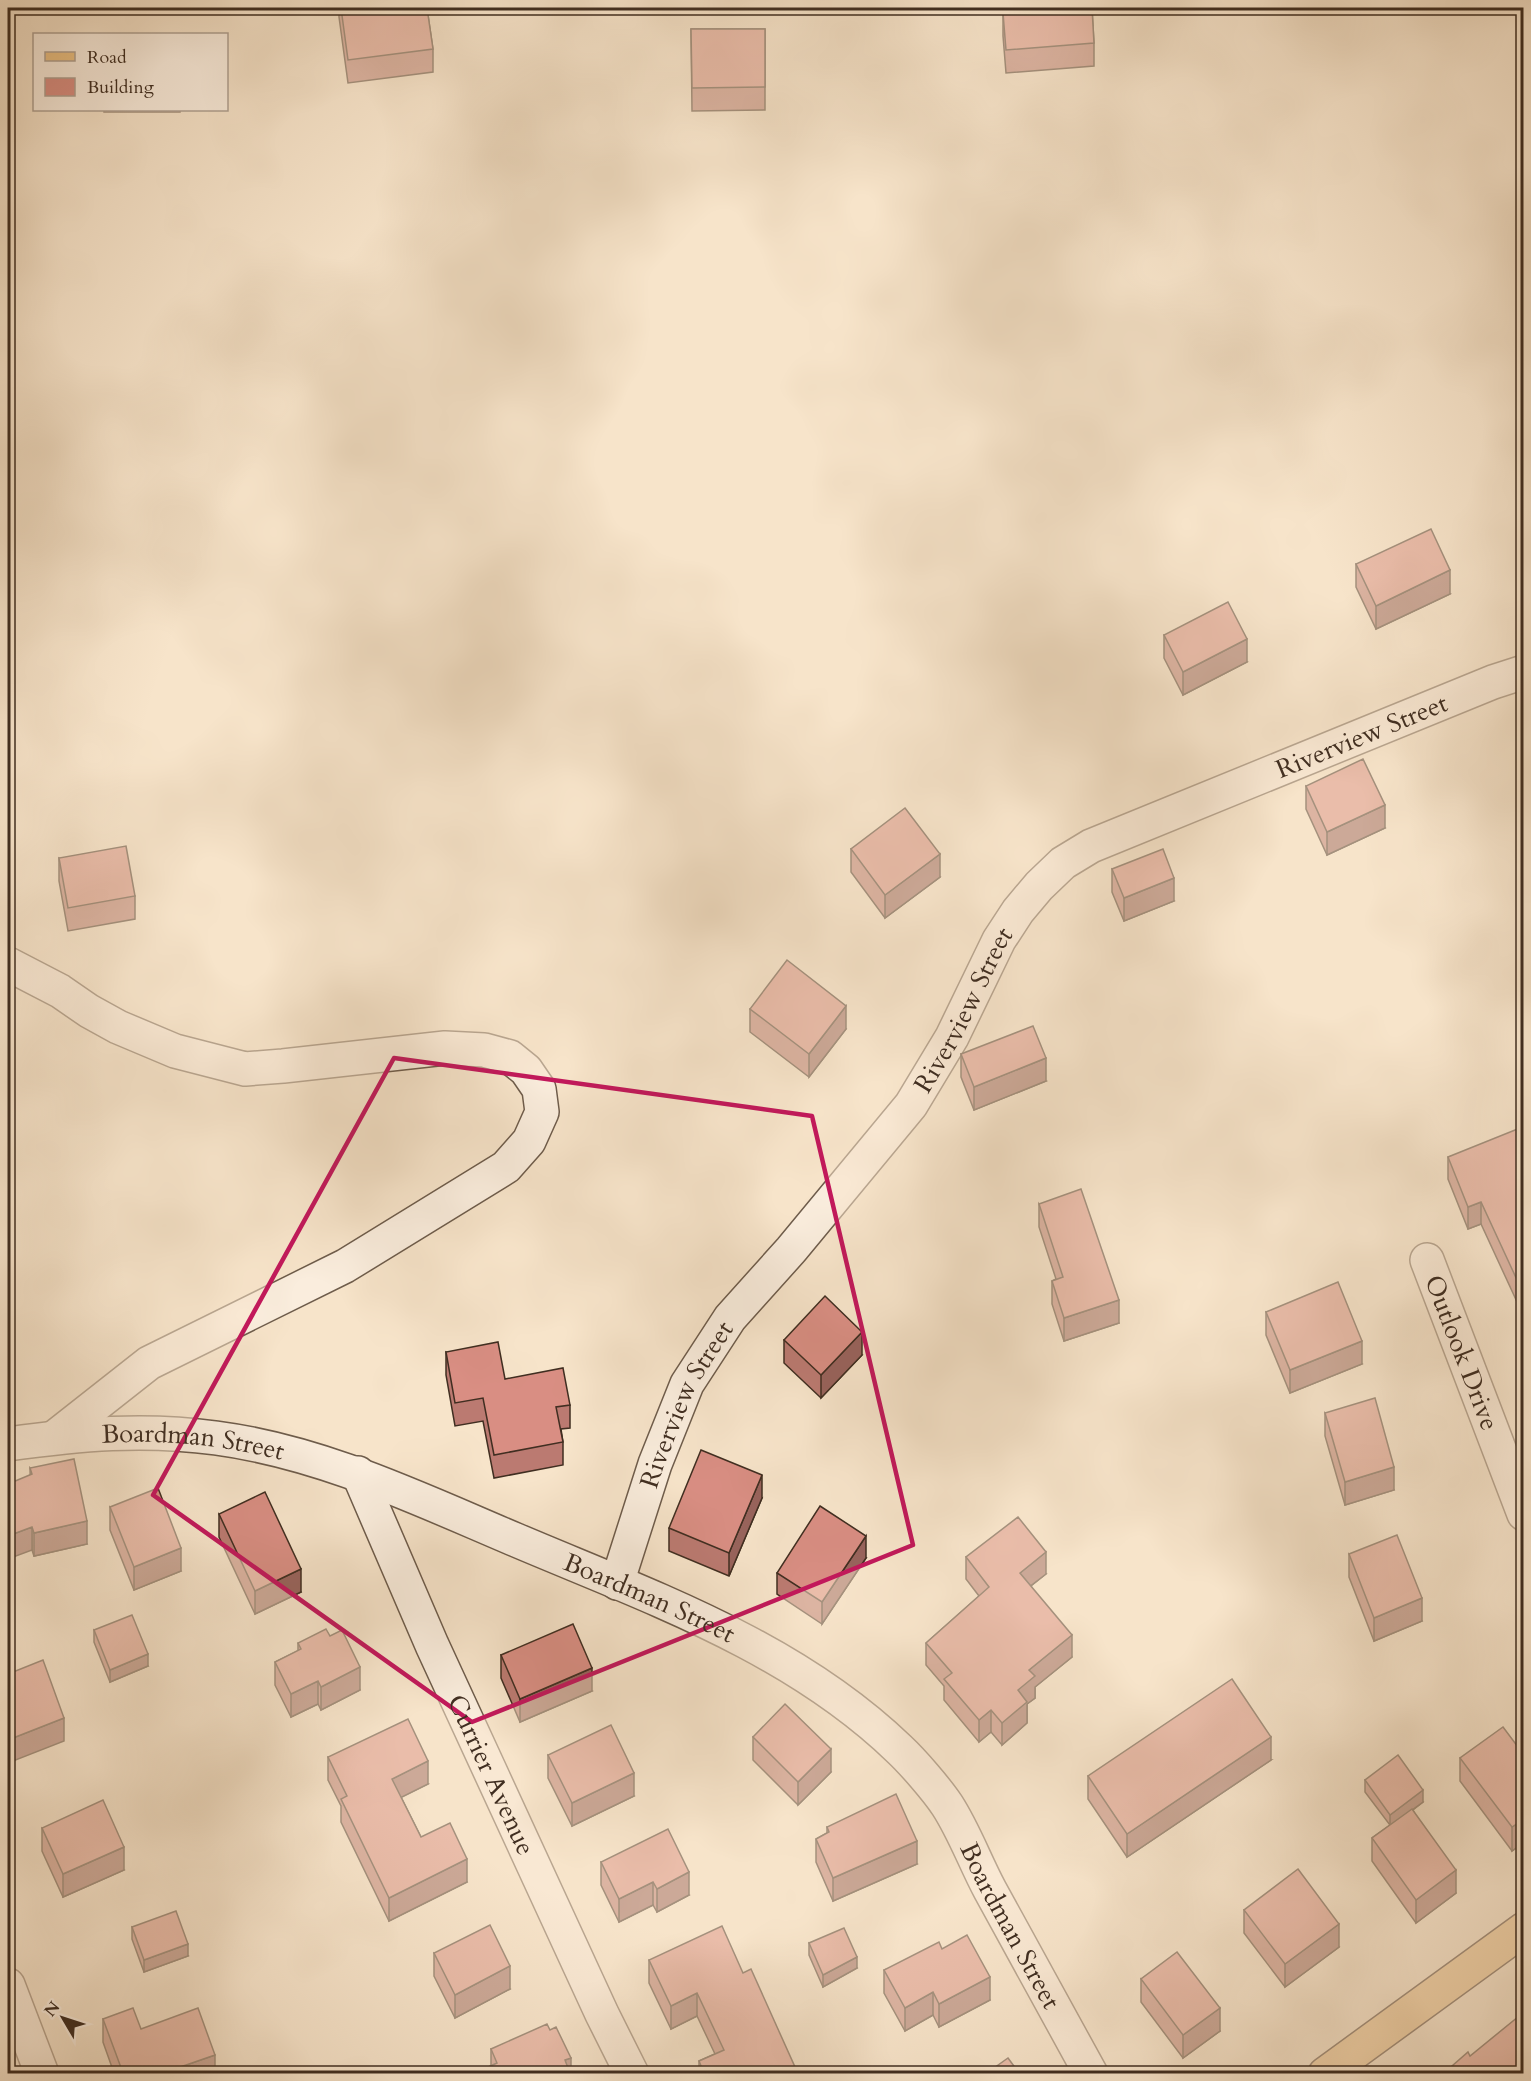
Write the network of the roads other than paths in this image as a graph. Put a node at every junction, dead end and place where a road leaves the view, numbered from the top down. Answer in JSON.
{"nodes":[{"id":1,"x":1524,"y":672,"type":"edge"},
{"id":2,"x":8,"y":964,"type":"edge"},
{"id":3,"x":1426,"y":1260,"type":"dead end"},
{"id":4,"x":55,"y":1437,"type":"junction"},
{"id":5,"x":8,"y":1444,"type":"edge"},
{"id":6,"x":358,"y":1473,"type":"junction"},
{"id":7,"x":1524,"y":1514,"type":"edge"},
{"id":8,"x":617,"y":1582,"type":"junction"},
{"id":9,"x":1524,"y":1929,"type":"edge"},
{"id":10,"x":8,"y":1985,"type":"edge"},
{"id":11,"x":42,"y":2073,"type":"edge"},
{"id":12,"x":632,"y":2073,"type":"edge"},
{"id":13,"x":1091,"y":2073,"type":"edge"},
{"id":14,"x":1325,"y":2073,"type":"edge"}],
"edges":[{"from":1,"to":8,"type":"street","name":"Riverview Street"},
{"from":2,"to":4,"type":"street"},
{"from":3,"to":7,"type":"street","name":"Outlook Drive"},
{"from":4,"to":5,"type":"street","name":"Boardman Street"},
{"from":4,"to":6,"type":"street","name":"Boardman Street"},
{"from":6,"to":8,"type":"street","name":"Boardman Street"},
{"from":6,"to":12,"type":"street","name":"Currier Avenue"},
{"from":8,"to":13,"type":"street","name":"Boardman Street"},
{"from":9,"to":14,"type":"main road"},
{"from":10,"to":11,"type":"street"}]}
